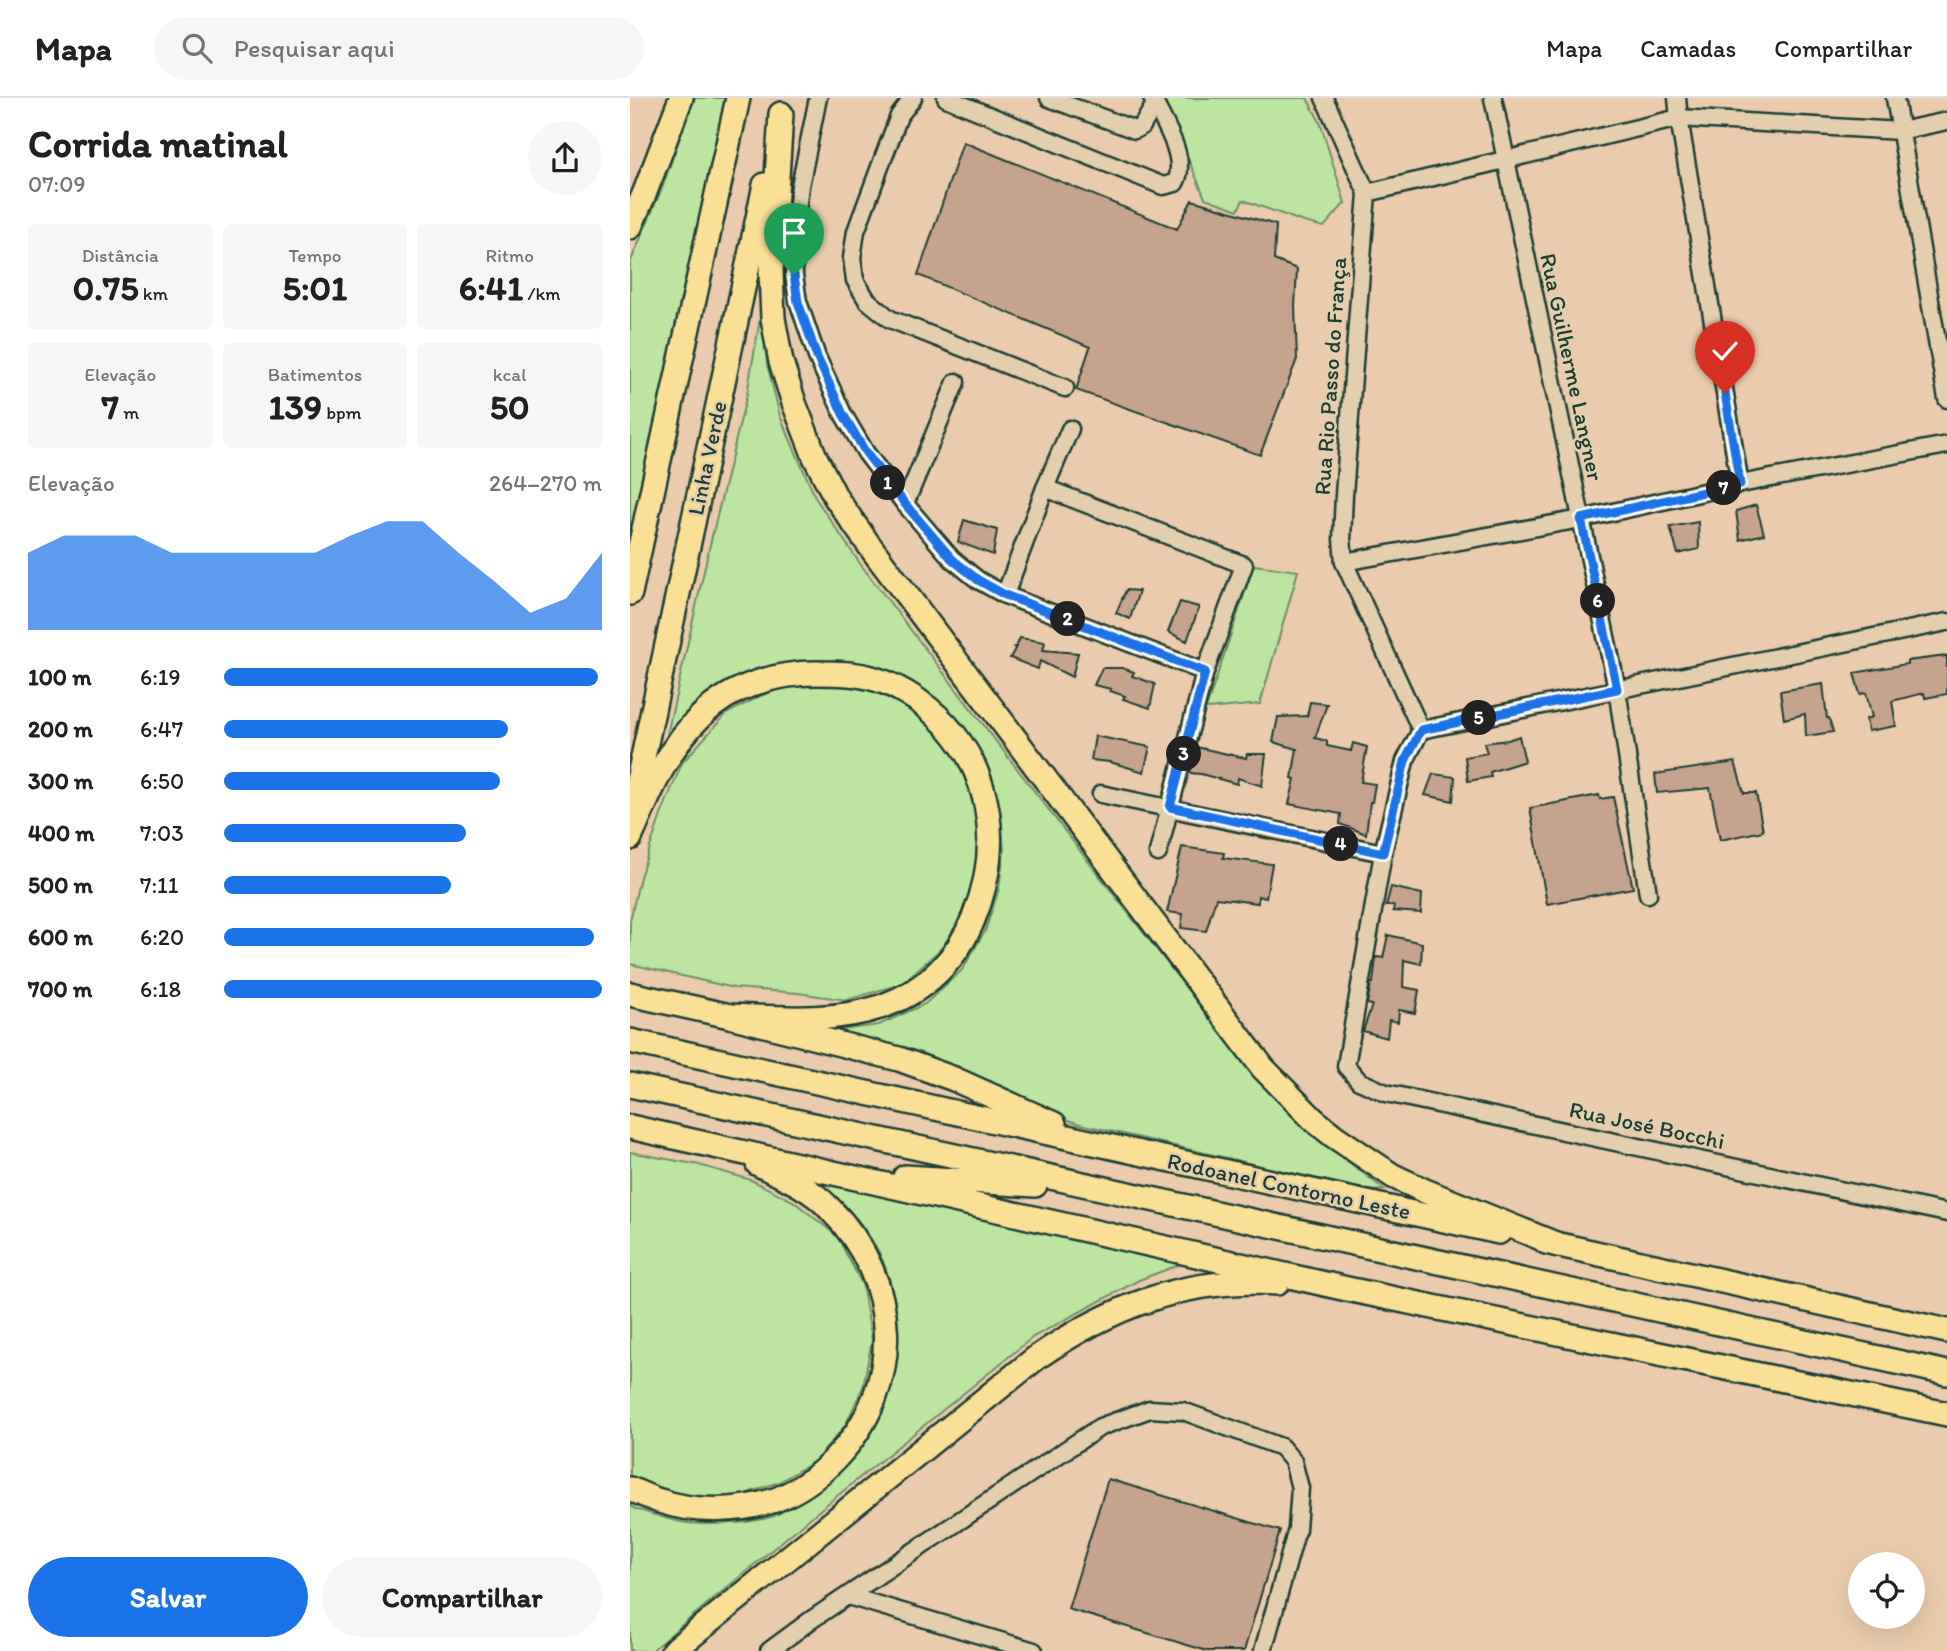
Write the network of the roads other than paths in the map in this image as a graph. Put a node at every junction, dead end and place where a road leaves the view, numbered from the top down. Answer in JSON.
{"nodes":[{"id":1,"x":681,"y":98,"type":"edge"},
{"id":2,"x":738,"y":98,"type":"edge"},
{"id":3,"x":818,"y":98,"type":"edge"},
{"id":4,"x":913,"y":98,"type":"edge"},
{"id":5,"x":946,"y":98,"type":"edge"},
{"id":6,"x":1049,"y":98,"type":"edge"},
{"id":7,"x":1324,"y":98,"type":"edge"},
{"id":8,"x":1493,"y":98,"type":"edge"},
{"id":9,"x":1678,"y":98,"type":"edge"},
{"id":10,"x":1895,"y":98,"type":"edge"},
{"id":11,"x":1154,"y":101,"type":"edge"},
{"id":12,"x":782,"y":106,"type":"edge"},
{"id":13,"x":1679,"y":118,"type":"junction"},
{"id":14,"x":1947,"y":121,"type":"edge"},
{"id":15,"x":1900,"y":131,"type":"junction"},
{"id":16,"x":1506,"y":159,"type":"junction"},
{"id":17,"x":1367,"y":193,"type":"junction"},
{"id":18,"x":630,"y":227,"type":"edge"},
{"id":19,"x":956,"y":382,"type":"dead end"},
{"id":20,"x":1065,"y":388,"type":"dead end"},
{"id":21,"x":1947,"y":399,"type":"edge"},
{"id":22,"x":1070,"y":429,"type":"dead end"},
{"id":23,"x":1947,"y":445,"type":"edge"},
{"id":24,"x":1740,"y":484,"type":"junction"},
{"id":25,"x":1045,"y":488,"type":"junction"},
{"id":26,"x":905,"y":504,"type":"junction"},
{"id":27,"x":1581,"y":519,"type":"junction"},
{"id":28,"x":1344,"y":562,"type":"junction"},
{"id":29,"x":630,"y":593,"type":"edge"},
{"id":30,"x":1005,"y":595,"type":"junction"},
{"id":31,"x":1947,"y":622,"type":"edge"},
{"id":32,"x":1205,"y":672,"type":"junction"},
{"id":33,"x":1617,"y":689,"type":"junction"},
{"id":34,"x":1421,"y":730,"type":"junction"},
{"id":35,"x":1101,"y":793,"type":"dead end"},
{"id":36,"x":1170,"y":807,"type":"junction"},
{"id":37,"x":630,"y":819,"type":"edge"},
{"id":38,"x":630,"y":838,"type":"edge"},
{"id":39,"x":1158,"y":853,"type":"dead end"},
{"id":40,"x":1383,"y":853,"type":"junction"},
{"id":41,"x":1648,"y":894,"type":"dead end"},
{"id":42,"x":630,"y":995,"type":"edge"},
{"id":43,"x":730,"y":1016,"type":"junction"},
{"id":44,"x":630,"y":1041,"type":"edge"},
{"id":45,"x":630,"y":1085,"type":"edge"},
{"id":46,"x":630,"y":1127,"type":"edge"},
{"id":47,"x":717,"y":1145,"type":"junction"},
{"id":48,"x":1109,"y":1146,"type":"junction"},
{"id":49,"x":839,"y":1173,"type":"junction"},
{"id":50,"x":1118,"y":1192,"type":"junction"},
{"id":51,"x":1947,"y":1213,"type":"edge"},
{"id":52,"x":1558,"y":1245,"type":"junction"},
{"id":53,"x":1348,"y":1289,"type":"junction"},
{"id":54,"x":1947,"y":1331,"type":"edge"},
{"id":55,"x":1947,"y":1373,"type":"edge"},
{"id":56,"x":1947,"y":1414,"type":"edge"},
{"id":57,"x":630,"y":1489,"type":"edge"},
{"id":58,"x":848,"y":1595,"type":"junction"},
{"id":59,"x":772,"y":1650,"type":"edge"},
{"id":60,"x":673,"y":1651,"type":"edge"},
{"id":61,"x":1034,"y":1651,"type":"edge"},
{"id":62,"x":1262,"y":1651,"type":"edge"}],
"edges":[{"from":1,"to":18,"type":"highway"},
{"from":2,"to":29,"type":"highway","name":"Linha Verde"},
{"from":3,"to":26,"type":"street"},
{"from":4,"to":20,"type":"street"},
{"from":5,"to":11,"type":"street"},
{"from":6,"to":11,"type":"street"},
{"from":7,"to":17,"type":"street"},
{"from":8,"to":16,"type":"street","name":"Rua Guilherme Langner"},
{"from":9,"to":13,"type":"street"},
{"from":10,"to":15,"type":"street"},
{"from":12,"to":37,"type":"highway","name":"Linha Verde"},
{"from":12,"to":52,"type":"highway"},
{"from":13,"to":15,"type":"street"},
{"from":13,"to":16,"type":"street"},
{"from":13,"to":24,"type":"street"},
{"from":14,"to":15,"type":"street"},
{"from":15,"to":21,"type":"street"},
{"from":16,"to":17,"type":"street"},
{"from":16,"to":27,"type":"street","name":"Rua Guilherme Langner"},
{"from":17,"to":28,"type":"street","name":"Rua Rio Passo do França"},
{"from":19,"to":26,"type":"street"},
{"from":22,"to":25,"type":"street"},
{"from":23,"to":24,"type":"street"},
{"from":24,"to":27,"type":"street"},
{"from":25,"to":30,"type":"street"},
{"from":25,"to":32,"type":"street"},
{"from":26,"to":30,"type":"street"},
{"from":27,"to":28,"type":"street"},
{"from":27,"to":33,"type":"street","name":"Rua Guilherme Langner"},
{"from":28,"to":34,"type":"street"},
{"from":30,"to":32,"type":"street"},
{"from":31,"to":33,"type":"street"},
{"from":32,"to":36,"type":"street"},
{"from":33,"to":34,"type":"street"},
{"from":33,"to":41,"type":"street","name":"Rua Guilherme Langner"},
{"from":34,"to":40,"type":"street"},
{"from":35,"to":36,"type":"street"},
{"from":36,"to":39,"type":"street"},
{"from":36,"to":40,"type":"street"},
{"from":38,"to":43,"type":"highway"},
{"from":40,"to":51,"type":"street","name":"Rua José Bocchi"},
{"from":42,"to":43,"type":"highway"},
{"from":43,"to":48,"type":"highway"},
{"from":44,"to":48,"type":"highway","name":"Rodoanel Contorno Leste"},
{"from":45,"to":50,"type":"highway","name":"Rodoanel Contorno Leste"},
{"from":46,"to":47,"type":"highway"},
{"from":47,"to":49,"type":"highway"},
{"from":47,"to":57,"type":"highway"},
{"from":48,"to":52,"type":"highway","name":"Rodoanel Contorno Leste"},
{"from":49,"to":50,"type":"highway"},
{"from":49,"to":53,"type":"highway"},
{"from":50,"to":55,"type":"highway","name":"Rodoanel Contorno Leste"},
{"from":52,"to":54,"type":"highway","name":"Rodoanel Contorno Leste"},
{"from":53,"to":56,"type":"highway"},
{"from":53,"to":60,"type":"highway"},
{"from":58,"to":59,"type":"street"},
{"from":58,"to":61,"type":"street"},
{"from":58,"to":62,"type":"street"}]}
